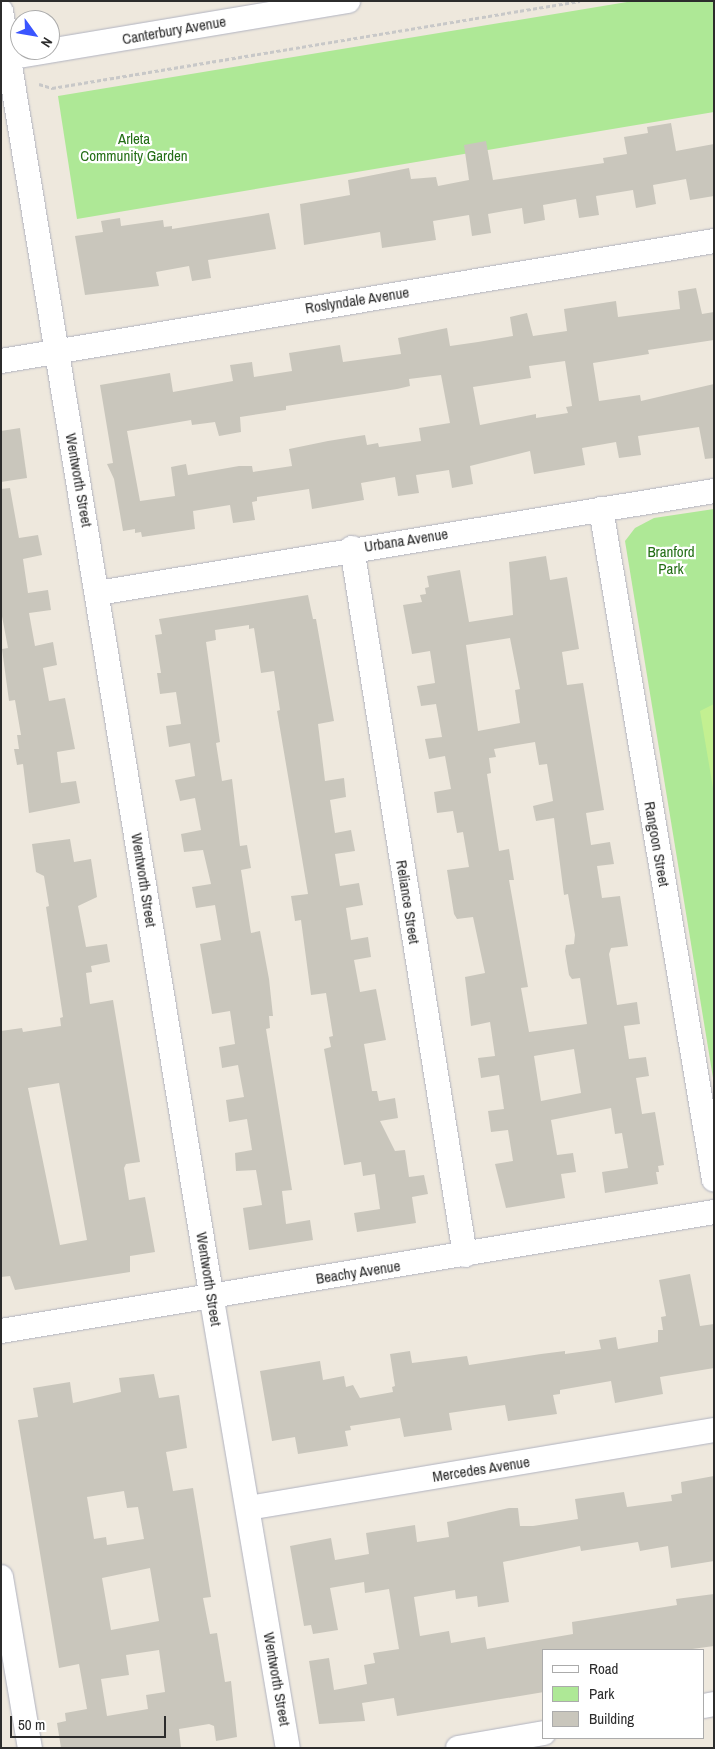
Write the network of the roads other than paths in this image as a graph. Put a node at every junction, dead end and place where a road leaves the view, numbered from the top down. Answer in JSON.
{"nodes":[{"id":1,"x":348,"y":1,"type":"edge"},
{"id":2,"x":276,"y":7,"type":"edge"},
{"id":3,"x":1,"y":11,"type":"edge"},
{"id":4,"x":6,"y":59,"type":"edge"},
{"id":5,"x":714,"y":241,"type":"edge"},
{"id":6,"x":56,"y":351,"type":"junction"},
{"id":7,"x":1,"y":361,"type":"edge"},
{"id":8,"x":714,"y":491,"type":"edge"},
{"id":9,"x":601,"y":509,"type":"junction"},
{"id":10,"x":352,"y":548,"type":"junction"},
{"id":11,"x":98,"y":593,"type":"junction"},
{"id":12,"x":714,"y":1180,"type":"edge"},
{"id":13,"x":714,"y":1212,"type":"edge"},
{"id":14,"x":465,"y":1255,"type":"junction"},
{"id":15,"x":211,"y":1294,"type":"junction"},
{"id":16,"x":1,"y":1331,"type":"edge"},
{"id":17,"x":714,"y":1430,"type":"edge"},
{"id":18,"x":248,"y":1508,"type":"junction"},
{"id":19,"x":1,"y":1577,"type":"edge"},
{"id":20,"x":542,"y":1733,"type":"edge"},
{"id":21,"x":30,"y":1748,"type":"edge"},
{"id":22,"x":288,"y":1748,"type":"edge"},
{"id":23,"x":458,"y":1748,"type":"edge"}],
"edges":[{"from":1,"to":2,"type":"street","name":"Canterbury Avenue"},
{"from":2,"to":4,"type":"street","name":"Canterbury Avenue"},
{"from":3,"to":4,"type":"street","name":"Wentworth Street"},
{"from":4,"to":6,"type":"street","name":"Wentworth Street"},
{"from":5,"to":6,"type":"street","name":"Roslyndale Avenue"},
{"from":6,"to":7,"type":"street","name":"Roslyndale Avenue"},
{"from":6,"to":11,"type":"street","name":"Wentworth Street"},
{"from":8,"to":9,"type":"street","name":"Urbana Avenue"},
{"from":9,"to":10,"type":"street","name":"Urbana Avenue"},
{"from":9,"to":12,"type":"street","name":"Rangoon Street"},
{"from":10,"to":11,"type":"street","name":"Urbana Avenue"},
{"from":10,"to":14,"type":"street","name":"Reliance Street"},
{"from":11,"to":15,"type":"street","name":"Wentworth Street"},
{"from":13,"to":14,"type":"street","name":"Beachy Avenue"},
{"from":14,"to":15,"type":"street","name":"Beachy Avenue"},
{"from":15,"to":16,"type":"street","name":"Beachy Avenue"},
{"from":15,"to":18,"type":"street","name":"Wentworth Street"},
{"from":17,"to":18,"type":"street","name":"Mercedes Avenue"},
{"from":18,"to":22,"type":"street","name":"Wentworth Street"},
{"from":19,"to":21,"type":"street"},
{"from":20,"to":23,"type":"street"}]}
